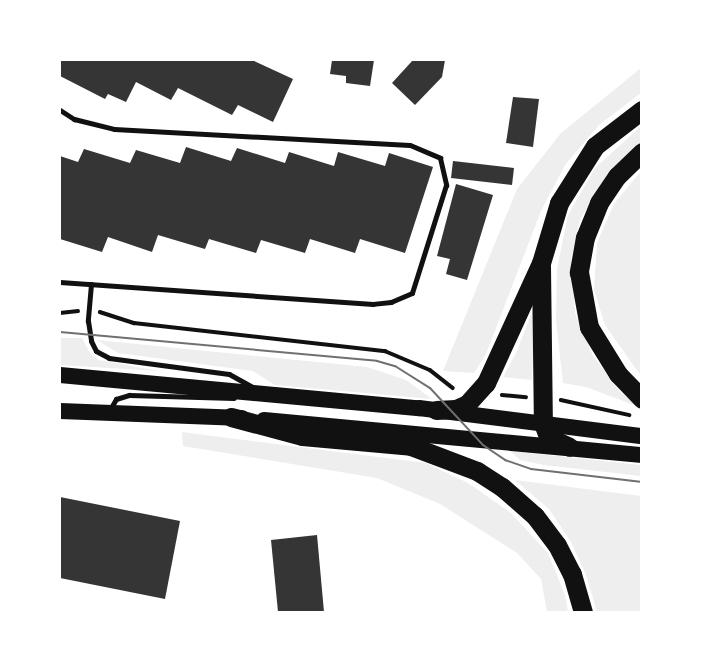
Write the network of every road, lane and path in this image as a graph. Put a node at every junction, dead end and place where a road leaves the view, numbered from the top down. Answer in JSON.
{"nodes":[{"id":1,"x":60,"y":110,"type":"edge"},
{"id":2,"x":642,"y":110,"type":"edge"},
{"id":3,"x":642,"y":152,"type":"edge"},
{"id":4,"x":541,"y":263,"type":"junction"},
{"id":5,"x":60,"y":282,"type":"edge"},
{"id":6,"x":91,"y":284,"type":"junction"},
{"id":7,"x":89,"y":311,"type":"junction"},
{"id":8,"x":60,"y":313,"type":"edge"},
{"id":9,"x":60,"y":375,"type":"edge"},
{"id":10,"x":261,"y":393,"type":"junction"},
{"id":11,"x":478,"y":393,"type":"junction"},
{"id":12,"x":542,"y":398,"type":"junction"},
{"id":13,"x":642,"y":400,"type":"edge"},
{"id":14,"x":436,"y":410,"type":"junction"},
{"id":15,"x":60,"y":411,"type":"edge"},
{"id":16,"x":109,"y":412,"type":"junction"},
{"id":17,"x":232,"y":417,"type":"junction"},
{"id":18,"x":642,"y":418,"type":"edge"},
{"id":19,"x":542,"y":423,"type":"junction"},
{"id":20,"x":642,"y":436,"type":"edge"},
{"id":21,"x":569,"y":447,"type":"junction"},
{"id":22,"x":642,"y":455,"type":"edge"},
{"id":23,"x":583,"y":612,"type":"edge"}],
"edges":[{"from":1,"to":6,"type":"lane"},
{"from":2,"to":4,"type":"highway"},
{"from":3,"to":13,"type":"highway"},
{"from":4,"to":11,"type":"highway"},
{"from":4,"to":12,"type":"highway"},
{"from":5,"to":6,"type":"lane"},
{"from":6,"to":7,"type":"lane"},
{"from":7,"to":8,"type":"path"},
{"from":7,"to":10,"type":"lane"},
{"from":7,"to":11,"type":"path"},
{"from":9,"to":10,"type":"main road"},
{"from":10,"to":14,"type":"main road"},
{"from":10,"to":16,"type":"lane"},
{"from":11,"to":12,"type":"path"},
{"from":11,"to":14,"type":"highway"},
{"from":12,"to":18,"type":"path"},
{"from":12,"to":19,"type":"highway"},
{"from":14,"to":19,"type":"main road"},
{"from":15,"to":16,"type":"main road"},
{"from":16,"to":17,"type":"main road"},
{"from":17,"to":21,"type":"main road"},
{"from":17,"to":23,"type":"highway"},
{"from":19,"to":20,"type":"main road"},
{"from":19,"to":21,"type":"highway"},
{"from":21,"to":22,"type":"main road"}]}
